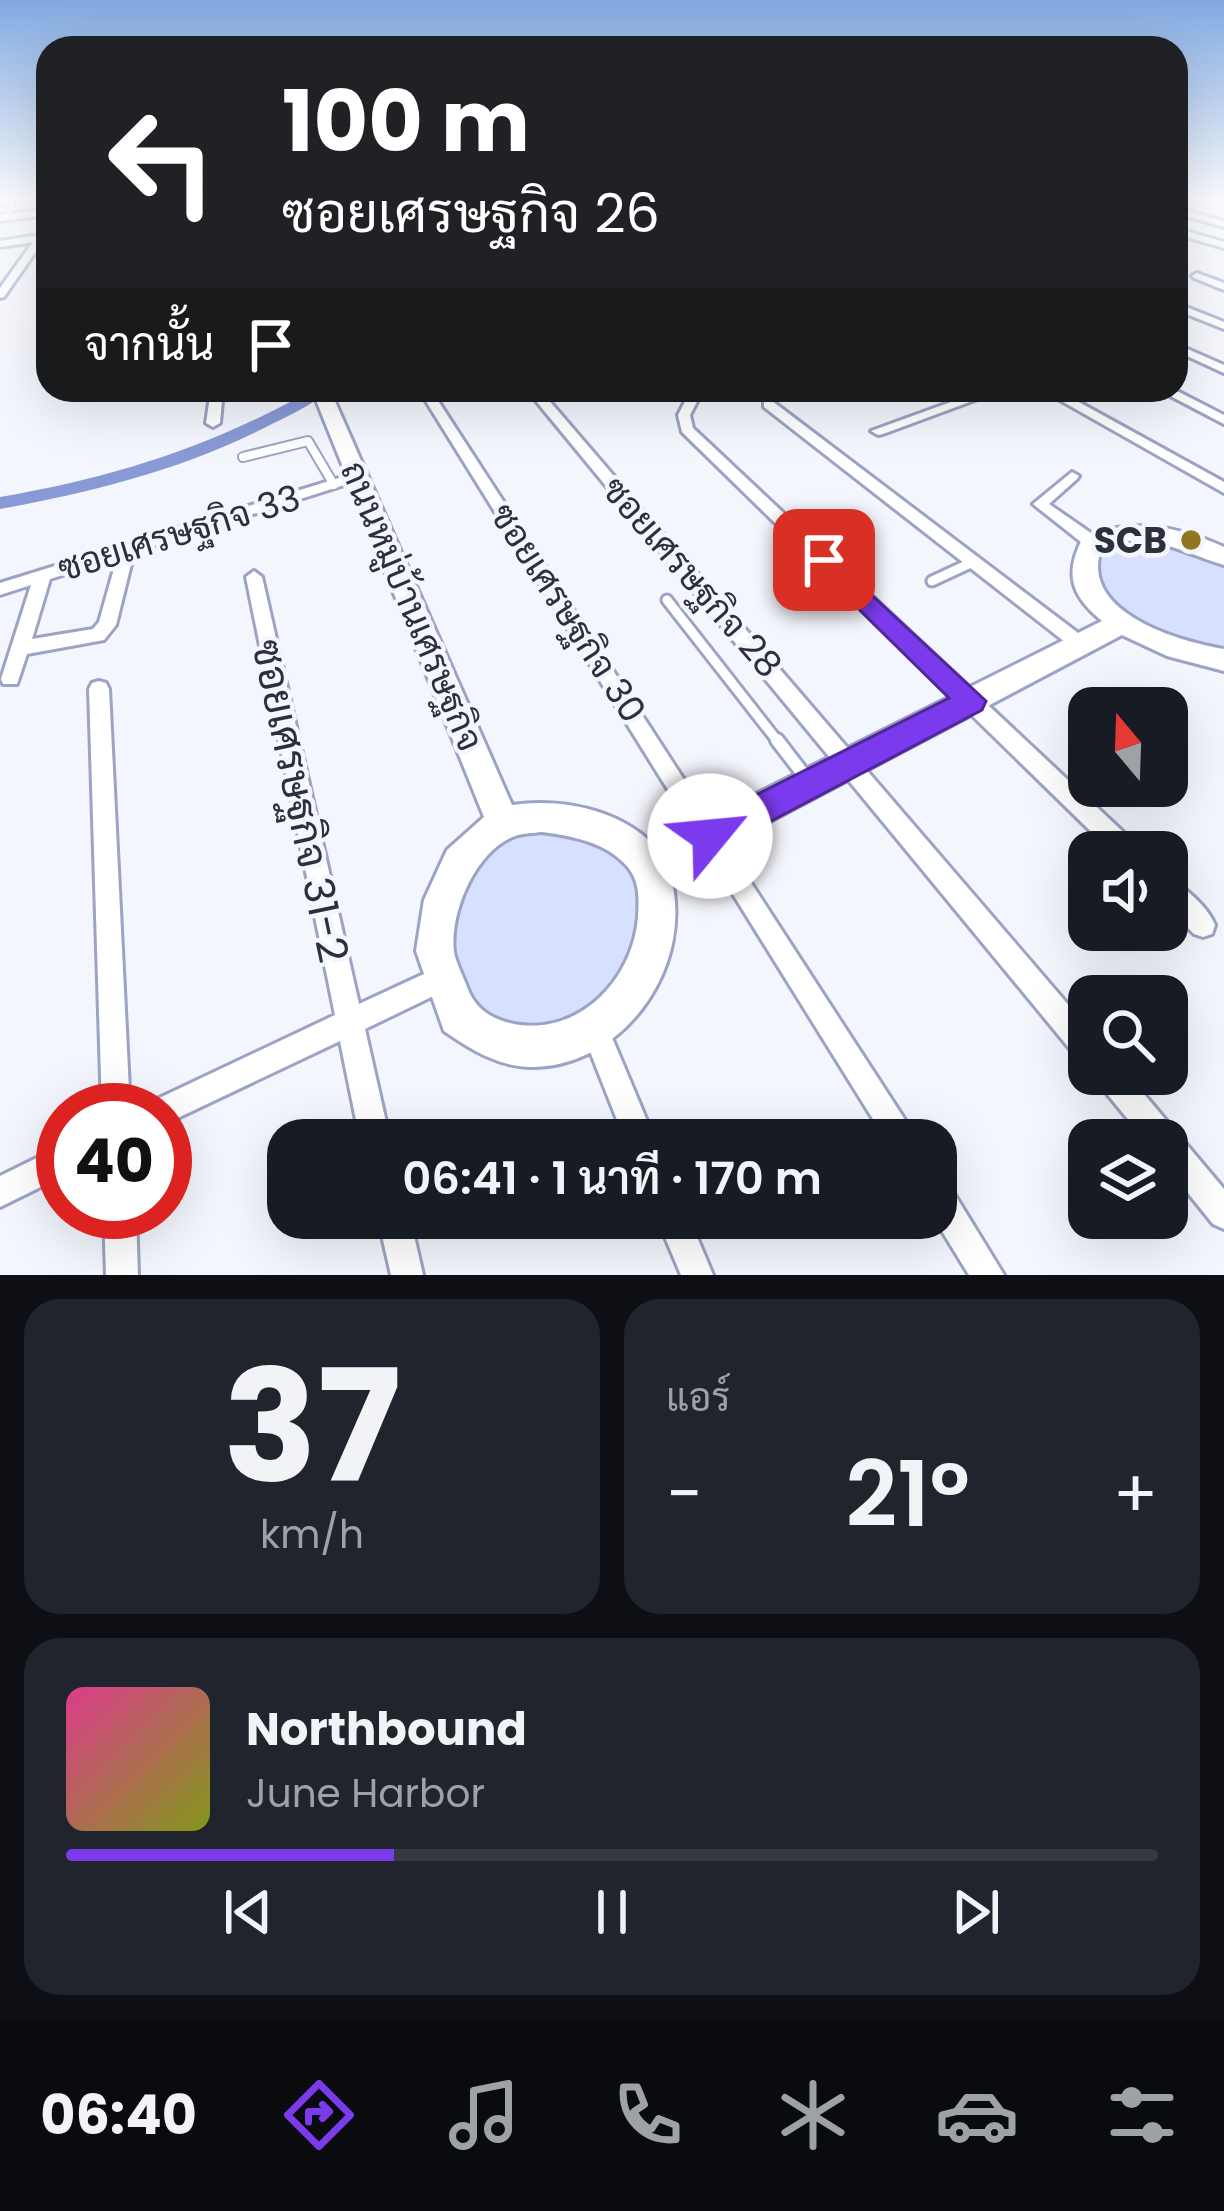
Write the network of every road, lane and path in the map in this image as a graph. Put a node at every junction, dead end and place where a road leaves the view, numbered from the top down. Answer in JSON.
{"nodes":[{"id":1,"x":28,"y":258,"type":"edge"},
{"id":2,"x":1197,"y":276,"type":"dead end"},
{"id":3,"x":1224,"y":287,"type":"edge"},
{"id":4,"x":1,"y":292,"type":"edge"},
{"id":5,"x":1188,"y":311,"type":"edge"},
{"id":6,"x":1224,"y":326,"type":"edge"},
{"id":7,"x":1188,"y":352,"type":"edge"},
{"id":8,"x":1224,"y":369,"type":"edge"},
{"id":9,"x":216,"y":402,"type":"edge"},
{"id":10,"x":325,"y":402,"type":"edge"},
{"id":11,"x":433,"y":402,"type":"edge"},
{"id":12,"x":543,"y":402,"type":"edge"},
{"id":13,"x":691,"y":402,"type":"edge"},
{"id":14,"x":961,"y":402,"type":"edge"},
{"id":15,"x":1070,"y":402,"type":"edge"},
{"id":16,"x":1188,"y":402,"type":"edge"},
{"id":17,"x":768,"y":404,"type":"dead end"},
{"id":18,"x":1224,"y":420,"type":"edge"},
{"id":19,"x":213,"y":423,"type":"dead end"},
{"id":20,"x":878,"y":431,"type":"dead end"},
{"id":21,"x":243,"y":458,"type":"dead end"},
{"id":22,"x":1072,"y":476,"type":"dead end"},
{"id":23,"x":346,"y":481,"type":"junction"},
{"id":24,"x":1224,"y":488,"type":"edge"},
{"id":25,"x":1092,"y":542,"type":"junction"},
{"id":26,"x":128,"y":549,"type":"junction"},
{"id":27,"x":1224,"y":557,"type":"edge"},
{"id":28,"x":973,"y":562,"type":"junction"},
{"id":29,"x":43,"y":575,"type":"junction"},
{"id":30,"x":254,"y":577,"type":"dead end"},
{"id":31,"x":932,"y":581,"type":"dead end"},
{"id":32,"x":0,"y":589,"type":"edge"},
{"id":33,"x":667,"y":600,"type":"dead end"},
{"id":34,"x":1122,"y":623,"type":"junction"},
{"id":35,"x":1080,"y":644,"type":"junction"},
{"id":36,"x":20,"y":648,"type":"junction"},
{"id":37,"x":1224,"y":660,"type":"edge"},
{"id":38,"x":10,"y":679,"type":"dead end"},
{"id":39,"x":100,"y":688,"type":"dead end"},
{"id":40,"x":971,"y":701,"type":"junction"},
{"id":41,"x":852,"y":763,"type":"junction"},
{"id":42,"x":810,"y":783,"type":"junction"},
{"id":43,"x":502,"y":822,"type":"junction"},
{"id":44,"x":1106,"y":831,"type":"edge"},
{"id":45,"x":710,"y":836,"type":"junction"},
{"id":46,"x":649,"y":866,"type":"junction"},
{"id":47,"x":1188,"y":910,"type":"edge"},
{"id":48,"x":1203,"y":925,"type":"dead end"},
{"id":49,"x":441,"y":980,"type":"junction"},
{"id":50,"x":347,"y":1025,"type":"junction"},
{"id":51,"x":1068,"y":1025,"type":"edge"},
{"id":52,"x":595,"y":1031,"type":"junction"},
{"id":53,"x":115,"y":1083,"type":"edge"},
{"id":54,"x":1126,"y":1095,"type":"edge"},
{"id":55,"x":192,"y":1097,"type":"edge"},
{"id":56,"x":370,"y":1119,"type":"edge"},
{"id":57,"x":631,"y":1119,"type":"edge"},
{"id":58,"x":890,"y":1119,"type":"edge"},
{"id":59,"x":1146,"y":1119,"type":"edge"},
{"id":60,"x":1188,"y":1167,"type":"edge"},
{"id":61,"x":36,"y":1174,"type":"edge"},
{"id":62,"x":0,"y":1192,"type":"edge"},
{"id":63,"x":1220,"y":1202,"type":"edge"},
{"id":64,"x":957,"y":1226,"type":"edge"},
{"id":65,"x":121,"y":1239,"type":"edge"},
{"id":66,"x":399,"y":1239,"type":"edge"},
{"id":67,"x":682,"y":1239,"type":"edge"},
{"id":68,"x":122,"y":1275,"type":"edge"},
{"id":69,"x":407,"y":1275,"type":"edge"},
{"id":70,"x":697,"y":1275,"type":"edge"},
{"id":71,"x":988,"y":1275,"type":"edge"}],
"edges":[{"from":1,"to":4,"type":"street"},
{"from":2,"to":3,"type":"street"},
{"from":5,"to":6,"type":"street"},
{"from":7,"to":8,"type":"street"},
{"from":9,"to":19,"type":"street"},
{"from":10,"to":23,"type":"street","name":"ถนนหมู่บ้านเศรษฐกิจ"},
{"from":11,"to":45,"type":"street","name":"ซอยเศรษฐกิจ 30"},
{"from":12,"to":41,"type":"street","name":"ซอยเศรษฐกิจ 28"},
{"from":13,"to":40,"type":"street"},
{"from":14,"to":20,"type":"street"},
{"from":15,"to":24,"type":"street"},
{"from":16,"to":18,"type":"street"},
{"from":17,"to":28,"type":"street"},
{"from":21,"to":23,"type":"lane"},
{"from":22,"to":25,"type":"street"},
{"from":23,"to":26,"type":"street","name":"ซอยเศรษฐกิจ 33"},
{"from":23,"to":43,"type":"street","name":"ถนนหมู่บ้านเศรษฐกิจ"},
{"from":25,"to":27,"type":"street"},
{"from":25,"to":34,"type":"street"},
{"from":26,"to":29,"type":"street","name":"ซอยเศรษฐกิจ 33"},
{"from":26,"to":36,"type":"street"},
{"from":28,"to":31,"type":"lane"},
{"from":28,"to":35,"type":"street"},
{"from":29,"to":32,"type":"street","name":"ซอยเศรษฐกิจ 33"},
{"from":29,"to":36,"type":"street"},
{"from":30,"to":50,"type":"street","name":"ซอยเศรษฐกิจ 31-2"},
{"from":33,"to":42,"type":"lane"},
{"from":34,"to":35,"type":"street"},
{"from":34,"to":37,"type":"street"},
{"from":35,"to":40,"type":"street"},
{"from":36,"to":38,"type":"street"},
{"from":39,"to":53,"type":"street"},
{"from":40,"to":41,"type":"street"},
{"from":40,"to":44,"type":"street"},
{"from":41,"to":42,"type":"street"},
{"from":41,"to":51,"type":"street","name":"ซอยเศรษฐกิจ 28"},
{"from":42,"to":45,"type":"street"},
{"from":43,"to":46,"type":"street"},
{"from":43,"to":49,"type":"street"},
{"from":45,"to":46,"type":"street"},
{"from":45,"to":58,"type":"street","name":"ซอยเศรษฐกิจ 30"},
{"from":46,"to":52,"type":"street"},
{"from":47,"to":48,"type":"street"},
{"from":49,"to":50,"type":"street"},
{"from":49,"to":52,"type":"street"},
{"from":50,"to":55,"type":"street"},
{"from":50,"to":56,"type":"street","name":"ซอยเศรษฐกิจ 31-2"},
{"from":52,"to":57,"type":"street"},
{"from":54,"to":59,"type":"street"},
{"from":60,"to":63,"type":"street"},
{"from":61,"to":62,"type":"street"},
{"from":64,"to":71,"type":"street"},
{"from":65,"to":68,"type":"street"},
{"from":66,"to":69,"type":"street"},
{"from":67,"to":70,"type":"street"}]}
